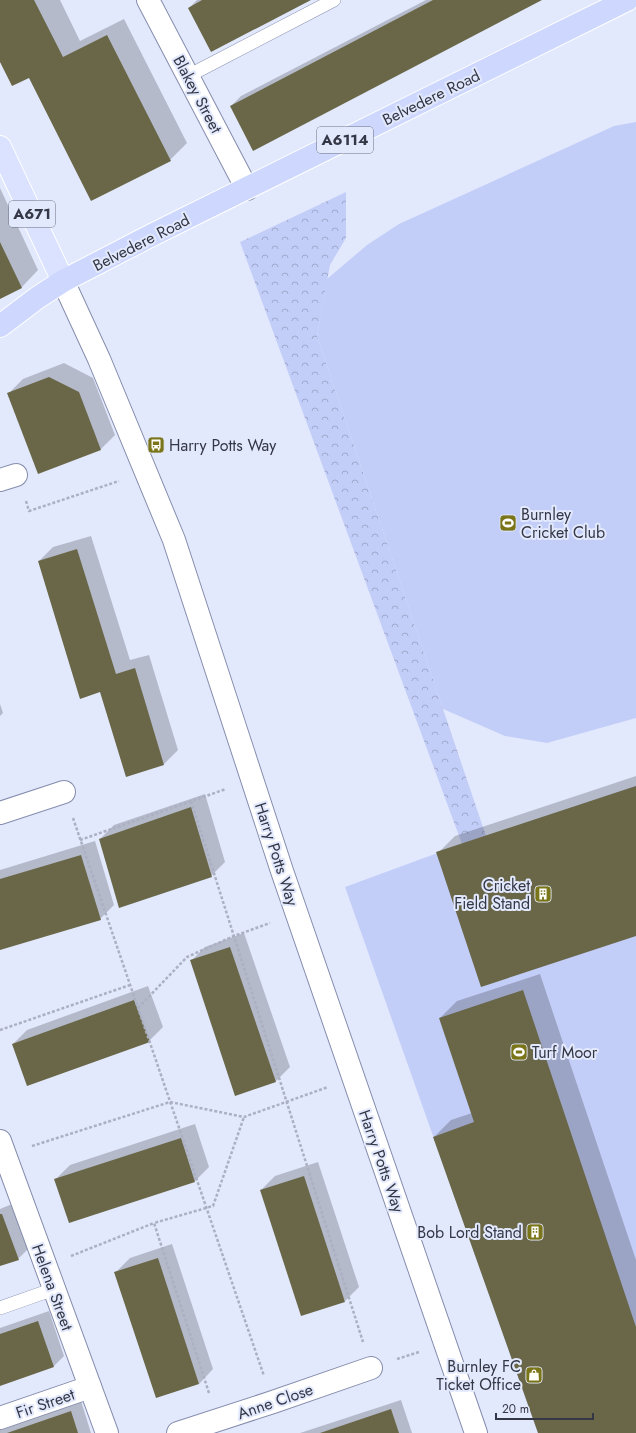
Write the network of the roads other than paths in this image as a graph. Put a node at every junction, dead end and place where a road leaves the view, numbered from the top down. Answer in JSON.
{"nodes":[{"id":1,"x":334,"y":0,"type":"edge"},
{"id":2,"x":627,"y":0,"type":"edge"},
{"id":3,"x":151,"y":1,"type":"edge"},
{"id":4,"x":188,"y":76,"type":"junction"},
{"id":5,"x":0,"y":147,"type":"edge"},
{"id":6,"x":247,"y":189,"type":"junction"},
{"id":7,"x":64,"y":281,"type":"junction"},
{"id":8,"x":0,"y":326,"type":"edge"},
{"id":9,"x":64,"y":792,"type":"road end"},
{"id":10,"x":0,"y":813,"type":"edge"},
{"id":11,"x":2,"y":1147,"type":"edge"},
{"id":12,"x":8,"y":1188,"type":"edge"},
{"id":13,"x":54,"y":1290,"type":"junction"},
{"id":14,"x":0,"y":1308,"type":"edge"},
{"id":15,"x":371,"y":1368,"type":"road end"},
{"id":16,"x":90,"y":1387,"type":"junction"},
{"id":17,"x":0,"y":1418,"type":"edge"},
{"id":18,"x":107,"y":1433,"type":"edge"},
{"id":19,"x":178,"y":1433,"type":"edge"},
{"id":20,"x":476,"y":1433,"type":"edge"}],
"edges":[{"from":1,"to":4,"type":"lane"},
{"from":2,"to":6,"type":"highway","name":"Belvedere Road","number":"A6114"},
{"from":3,"to":4,"type":"street","name":"Blakey Street"},
{"from":4,"to":6,"type":"street","name":"Blakey Street"},
{"from":5,"to":7,"type":"main road","number":"A671"},
{"from":6,"to":7,"type":"highway","name":"Belvedere Road","number":"A6114"},
{"from":7,"to":8,"type":"highway","name":"Belvedere Road"},
{"from":7,"to":20,"type":"street","name":"Harry Potts Way"},
{"from":9,"to":10,"type":"street"},
{"from":11,"to":12,"type":"street","name":"Helena Street"},
{"from":12,"to":13,"type":"street","name":"Helena Street"},
{"from":13,"to":14,"type":"lane"},
{"from":13,"to":16,"type":"street","name":"Helena Street"},
{"from":15,"to":19,"type":"street","name":"Anne Close"},
{"from":16,"to":17,"type":"street","name":"Fir Street"},
{"from":16,"to":18,"type":"street","name":"Helena Street"}]}
